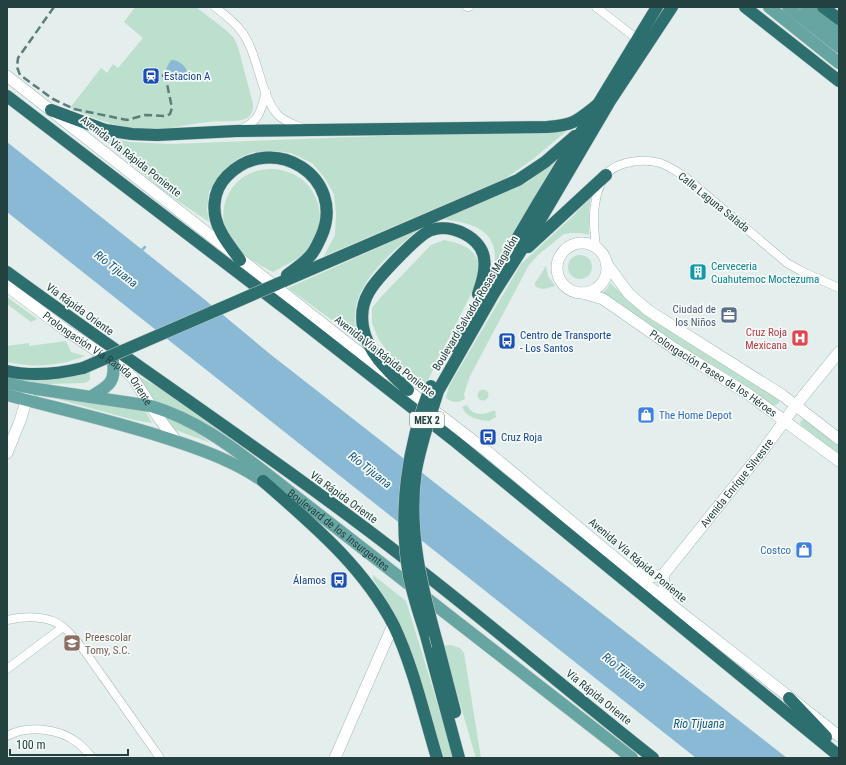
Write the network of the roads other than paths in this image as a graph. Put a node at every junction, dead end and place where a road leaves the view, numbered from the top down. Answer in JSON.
{"nodes":[{"id":1,"x":215,"y":7,"type":"edge"},
{"id":2,"x":596,"y":7,"type":"edge"},
{"id":3,"x":657,"y":7,"type":"edge"},
{"id":4,"x":672,"y":7,"type":"edge"},
{"id":5,"x":745,"y":7,"type":"edge"},
{"id":6,"x":769,"y":7,"type":"edge"},
{"id":7,"x":788,"y":7,"type":"edge"},
{"id":8,"x":806,"y":7,"type":"edge"},
{"id":9,"x":822,"y":12,"type":"edge"},
{"id":10,"x":839,"y":19,"type":"edge"},
{"id":11,"x":839,"y":33,"type":"edge"},
{"id":12,"x":637,"y":39,"type":"junction"},
{"id":13,"x":839,"y":48,"type":"edge"},
{"id":14,"x":839,"y":62,"type":"edge"},
{"id":15,"x":7,"y":76,"type":"edge"},
{"id":16,"x":839,"y":81,"type":"edge"},
{"id":17,"x":266,"y":92,"type":"junction"},
{"id":18,"x":7,"y":96,"type":"edge"},
{"id":19,"x":598,"y":105,"type":"junction"},
{"id":20,"x":51,"y":110,"type":"junction"},
{"id":21,"x":583,"y":129,"type":"junction"},
{"id":22,"x":236,"y":131,"type":"junction"},
{"id":23,"x":308,"y":131,"type":"junction"},
{"id":24,"x":606,"y":175,"type":"junction"},
{"id":25,"x":596,"y":248,"type":"junction"},
{"id":26,"x":240,"y":260,"type":"junction"},
{"id":27,"x":514,"y":260,"type":"junction"},
{"id":28,"x":606,"y":263,"type":"junction"},
{"id":29,"x":7,"y":272,"type":"edge"},
{"id":30,"x":277,"y":284,"type":"junction"},
{"id":31,"x":7,"y":286,"type":"edge"},
{"id":32,"x":839,"y":288,"type":"edge"},
{"id":33,"x":583,"y":293,"type":"junction"},
{"id":34,"x":474,"y":311,"type":"junction"},
{"id":35,"x":839,"y":352,"type":"edge"},
{"id":36,"x":113,"y":361,"type":"junction"},
{"id":37,"x":7,"y":371,"type":"edge"},
{"id":38,"x":7,"y":383,"type":"edge"},
{"id":39,"x":30,"y":388,"type":"junction"},
{"id":40,"x":435,"y":388,"type":"junction"},
{"id":41,"x":408,"y":390,"type":"junction"},
{"id":42,"x":7,"y":395,"type":"edge"},
{"id":43,"x":92,"y":396,"type":"junction"},
{"id":44,"x":26,"y":400,"type":"junction"},
{"id":45,"x":796,"y":405,"type":"junction"},
{"id":46,"x":151,"y":406,"type":"junction"},
{"id":47,"x":784,"y":420,"type":"junction"},
{"id":48,"x":839,"y":439,"type":"edge"},
{"id":49,"x":177,"y":442,"type":"junction"},
{"id":50,"x":7,"y":453,"type":"edge"},
{"id":51,"x":839,"y":461,"type":"edge"},
{"id":52,"x":263,"y":480,"type":"junction"},
{"id":53,"x":631,"y":572,"type":"junction"},
{"id":54,"x":663,"y":575,"type":"junction"},
{"id":55,"x":669,"y":603,"type":"junction"},
{"id":56,"x":7,"y":620,"type":"edge"},
{"id":57,"x":393,"y":625,"type":"junction"},
{"id":58,"x":63,"y":627,"type":"junction"},
{"id":59,"x":7,"y":669,"type":"edge"},
{"id":60,"x":789,"y":698,"type":"junction"},
{"id":61,"x":7,"y":736,"type":"edge"},
{"id":62,"x":839,"y":736,"type":"edge"},
{"id":63,"x":839,"y":748,"type":"edge"},
{"id":64,"x":839,"y":756,"type":"edge"},
{"id":65,"x":93,"y":758,"type":"edge"},
{"id":66,"x":160,"y":758,"type":"edge"},
{"id":67,"x":335,"y":758,"type":"edge"},
{"id":68,"x":437,"y":758,"type":"edge"},
{"id":69,"x":458,"y":758,"type":"edge"},
{"id":70,"x":467,"y":758,"type":"edge"},
{"id":71,"x":619,"y":758,"type":"edge"},
{"id":72,"x":632,"y":758,"type":"edge"},
{"id":73,"x":653,"y":758,"type":"edge"}],
"edges":[{"from":1,"to":17,"type":"street"},
{"from":2,"to":12,"type":"street"},
{"from":3,"to":12,"type":"highway","name":"Boulevard Salvador Rosas Magallón"},
{"from":4,"to":27,"type":"highway","name":"Boulevard Salvador Rosas Magallón"},
{"from":5,"to":16,"type":"highway"},
{"from":6,"to":14,"type":"main road"},
{"from":7,"to":13,"type":"main road"},
{"from":8,"to":9,"type":"main road"},
{"from":9,"to":10,"type":"highway"},
{"from":9,"to":11,"type":"main road"},
{"from":12,"to":19,"type":"highway","name":"Boulevard Salvador Rosas Magallón"},
{"from":15,"to":20,"type":"street","name":"Avenida Vía Rápida Poniente"},
{"from":17,"to":22,"type":"street"},
{"from":17,"to":23,"type":"street"},
{"from":18,"to":64,"type":"highway","number":"MEX 2"},
{"from":19,"to":21,"type":"highway","name":"Boulevard Salvador Rosas Magallón"},
{"from":19,"to":23,"type":"highway"},
{"from":20,"to":22,"type":"highway"},
{"from":20,"to":26,"type":"street","name":"Avenida Vía Rápida Poniente"},
{"from":21,"to":30,"type":"highway"},
{"from":21,"to":34,"type":"highway","name":"Boulevard Salvador Rosas Magallón"},
{"from":22,"to":23,"type":"highway"},
{"from":24,"to":25,"type":"street"},
{"from":24,"to":27,"type":"highway"},
{"from":24,"to":32,"type":"street","name":"Calle Laguna Salada"},
{"from":25,"to":28,"type":"street"},
{"from":25,"to":33,"type":"street"},
{"from":26,"to":30,"type":"highway"},
{"from":26,"to":41,"type":"street","name":"Avenida Vía Rápida Poniente"},
{"from":27,"to":40,"type":"highway","name":"Boulevard Salvador Rosas Magallón"},
{"from":28,"to":33,"type":"street"},
{"from":28,"to":45,"type":"street","name":"Prolongación Paseo de los Héroes"},
{"from":29,"to":73,"type":"highway","name":"Vía Rápida Oriente"},
{"from":30,"to":37,"type":"highway","bridge":true},
{"from":31,"to":36,"type":"street","name":"Prolongación Vía Rápida Oriente"},
{"from":33,"to":47,"type":"street","name":"Prolongación Paseo de los Héroes"},
{"from":34,"to":40,"type":"highway","name":"Boulevard Salvador Rosas Magallón"},
{"from":34,"to":41,"type":"highway"},
{"from":35,"to":45,"type":"street","name":"Avenida Enríque Silvestre"},
{"from":36,"to":43,"type":"main road"},
{"from":36,"to":46,"type":"street","name":"Prolongación Vía Rápida Oriente"},
{"from":38,"to":39,"type":"main road","name":"Boulevard de los Insurgentes"},
{"from":39,"to":43,"type":"main road","name":"Boulevard de los Insurgentes"},
{"from":39,"to":44,"type":"street"},
{"from":40,"to":69,"type":"highway","name":"Boulevard Salvador Rosas Magallón","bridge":true},
{"from":40,"to":70,"type":"highway","name":"Boulevard Salvador Rosas Magallón","bridge":true},
{"from":41,"to":53,"type":"street","name":"Avenida Vía Rápida Poniente"},
{"from":42,"to":44,"type":"main road","name":"Boulevard de los Insurgentes"},
{"from":43,"to":46,"type":"main road","name":"Boulevard de los Insurgentes"},
{"from":44,"to":49,"type":"main road","name":"Boulevard de los Insurgentes"},
{"from":44,"to":50,"type":"street"},
{"from":45,"to":47,"type":"street","name":"Avenida Enríque Silvestre"},
{"from":45,"to":48,"type":"street","name":"Prolongación Paseo de los Héroes"},
{"from":46,"to":49,"type":"street","name":"Prolongación Vía Rápida Oriente"},
{"from":46,"to":72,"type":"main road","name":"Boulevard de los Insurgentes"},
{"from":47,"to":51,"type":"street","name":"Prolongación Paseo de los Héroes"},
{"from":47,"to":54,"type":"street","name":"Avenida Enríque Silvestre"},
{"from":49,"to":52,"type":"main road","name":"Boulevard de los Insurgentes"},
{"from":52,"to":57,"type":"highway"},
{"from":52,"to":71,"type":"main road","name":"Boulevard de los Insurgentes"},
{"from":53,"to":54,"type":"street"},
{"from":53,"to":55,"type":"street","name":"Avenida Vía Rápida Poniente"},
{"from":54,"to":55,"type":"street"},
{"from":55,"to":60,"type":"street","name":"Avenida Vía Rápida Poniente"},
{"from":56,"to":58,"type":"street"},
{"from":57,"to":67,"type":"street"},
{"from":57,"to":68,"type":"highway"},
{"from":58,"to":59,"type":"street"},
{"from":58,"to":66,"type":"street"},
{"from":60,"to":62,"type":"street","name":"Avenida Vía Rápida Poniente"},
{"from":60,"to":63,"type":"highway"},
{"from":61,"to":65,"type":"street"}]}
